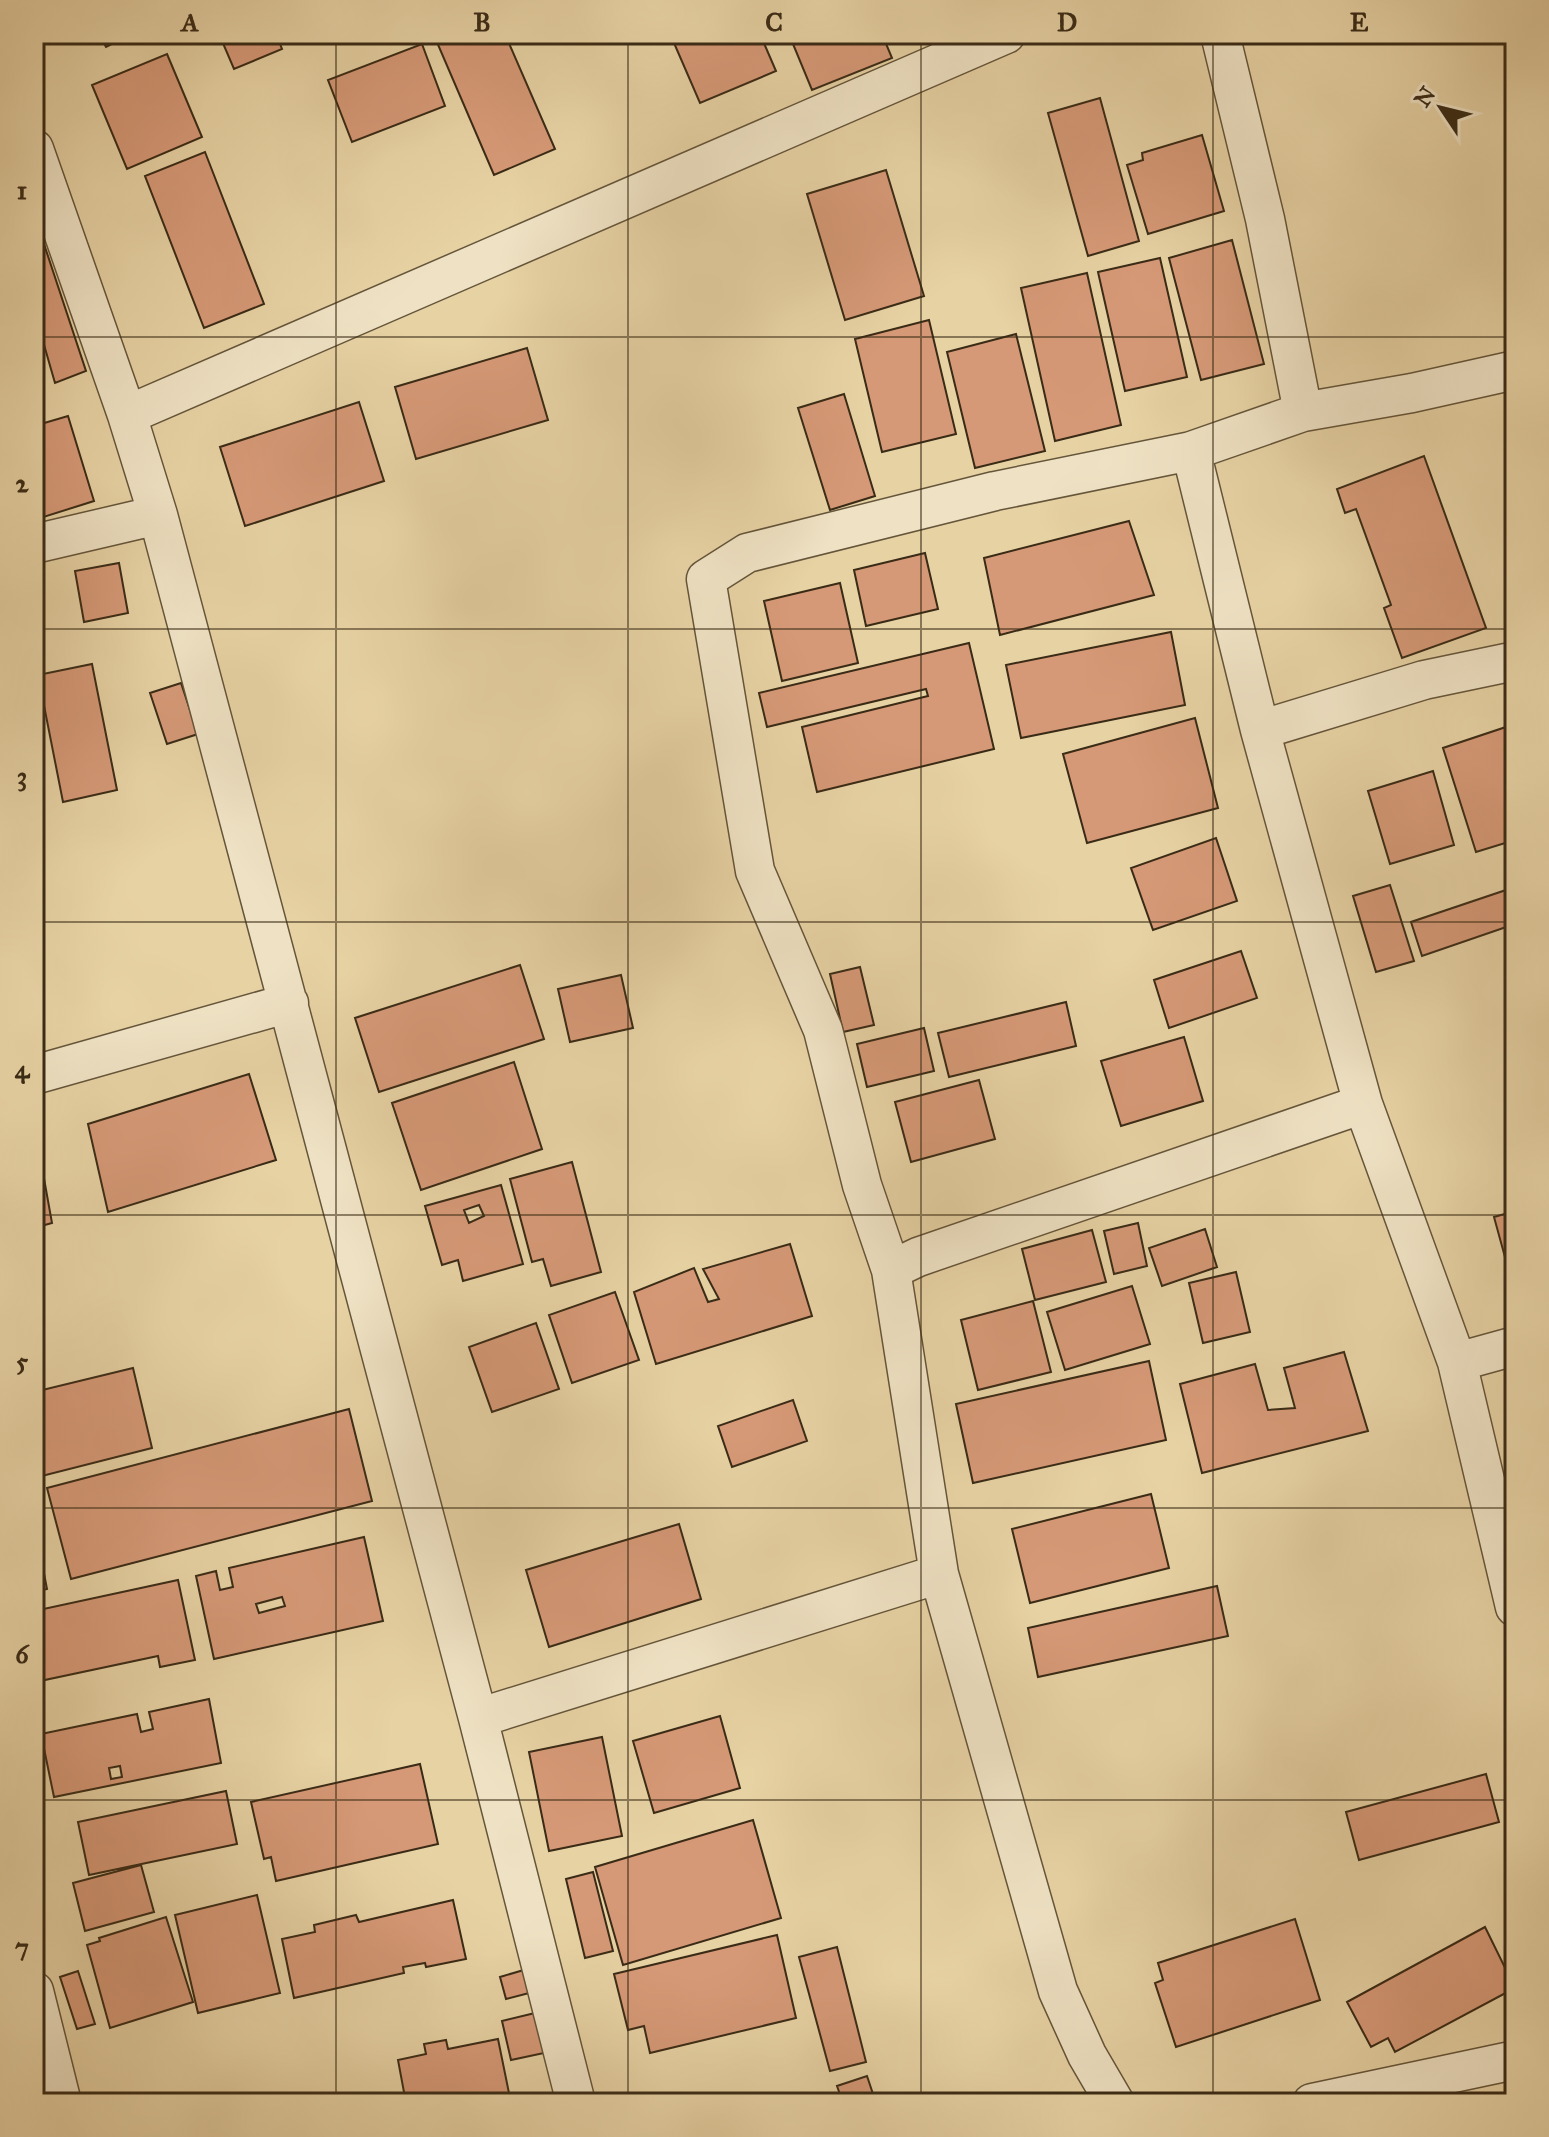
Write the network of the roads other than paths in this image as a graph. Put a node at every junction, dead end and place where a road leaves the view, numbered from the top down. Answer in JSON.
{"nodes":[{"id":1,"x":1006,"y":34,"type":"edge"},
{"id":2,"x":1220,"y":34,"type":"edge"},
{"id":3,"x":34,"y":149,"type":"edge"},
{"id":4,"x":1515,"y":370,"type":"edge"},
{"id":5,"x":1303,"y":412,"type":"junction"},
{"id":6,"x":127,"y":415,"type":"junction"},
{"id":7,"x":1191,"y":451,"type":"junction"},
{"id":8,"x":158,"y":515,"type":"junction"},
{"id":9,"x":34,"y":544,"type":"edge"},
{"id":10,"x":1515,"y":661,"type":"edge"},
{"id":11,"x":1260,"y":730,"type":"junction"},
{"id":12,"x":289,"y":1003,"type":"junction"},
{"id":13,"x":34,"y":1075,"type":"edge"},
{"id":14,"x":1363,"y":1104,"type":"junction"},
{"id":15,"x":891,"y":1270,"type":"junction"},
{"id":16,"x":1515,"y":1346,"type":"edge"},
{"id":17,"x":1457,"y":1362,"type":"junction"},
{"id":18,"x":939,"y":1574,"type":"junction"},
{"id":19,"x":1515,"y":1607,"type":"edge"},
{"id":20,"x":478,"y":1718,"type":"junction"},
{"id":21,"x":34,"y":1991,"type":"edge"},
{"id":22,"x":1515,"y":2060,"type":"edge"},
{"id":23,"x":62,"y":2103,"type":"edge"},
{"id":24,"x":576,"y":2103,"type":"edge"},
{"id":25,"x":1115,"y":2103,"type":"edge"},
{"id":26,"x":1312,"y":2103,"type":"edge"}],
"edges":[{"from":1,"to":6,"type":"street"},
{"from":2,"to":5,"type":"street"},
{"from":3,"to":6,"type":"street"},
{"from":4,"to":5,"type":"street"},
{"from":5,"to":7,"type":"street"},
{"from":6,"to":8,"type":"street"},
{"from":7,"to":11,"type":"street"},
{"from":7,"to":15,"type":"street"},
{"from":8,"to":9,"type":"street"},
{"from":8,"to":12,"type":"street"},
{"from":10,"to":11,"type":"street"},
{"from":11,"to":14,"type":"street"},
{"from":12,"to":13,"type":"street"},
{"from":12,"to":20,"type":"street"},
{"from":14,"to":15,"type":"street"},
{"from":14,"to":17,"type":"street"},
{"from":15,"to":18,"type":"street"},
{"from":16,"to":17,"type":"street"},
{"from":17,"to":19,"type":"street"},
{"from":18,"to":20,"type":"street"},
{"from":18,"to":25,"type":"street"},
{"from":20,"to":24,"type":"street"},
{"from":21,"to":23,"type":"street"},
{"from":22,"to":26,"type":"street"}]}
